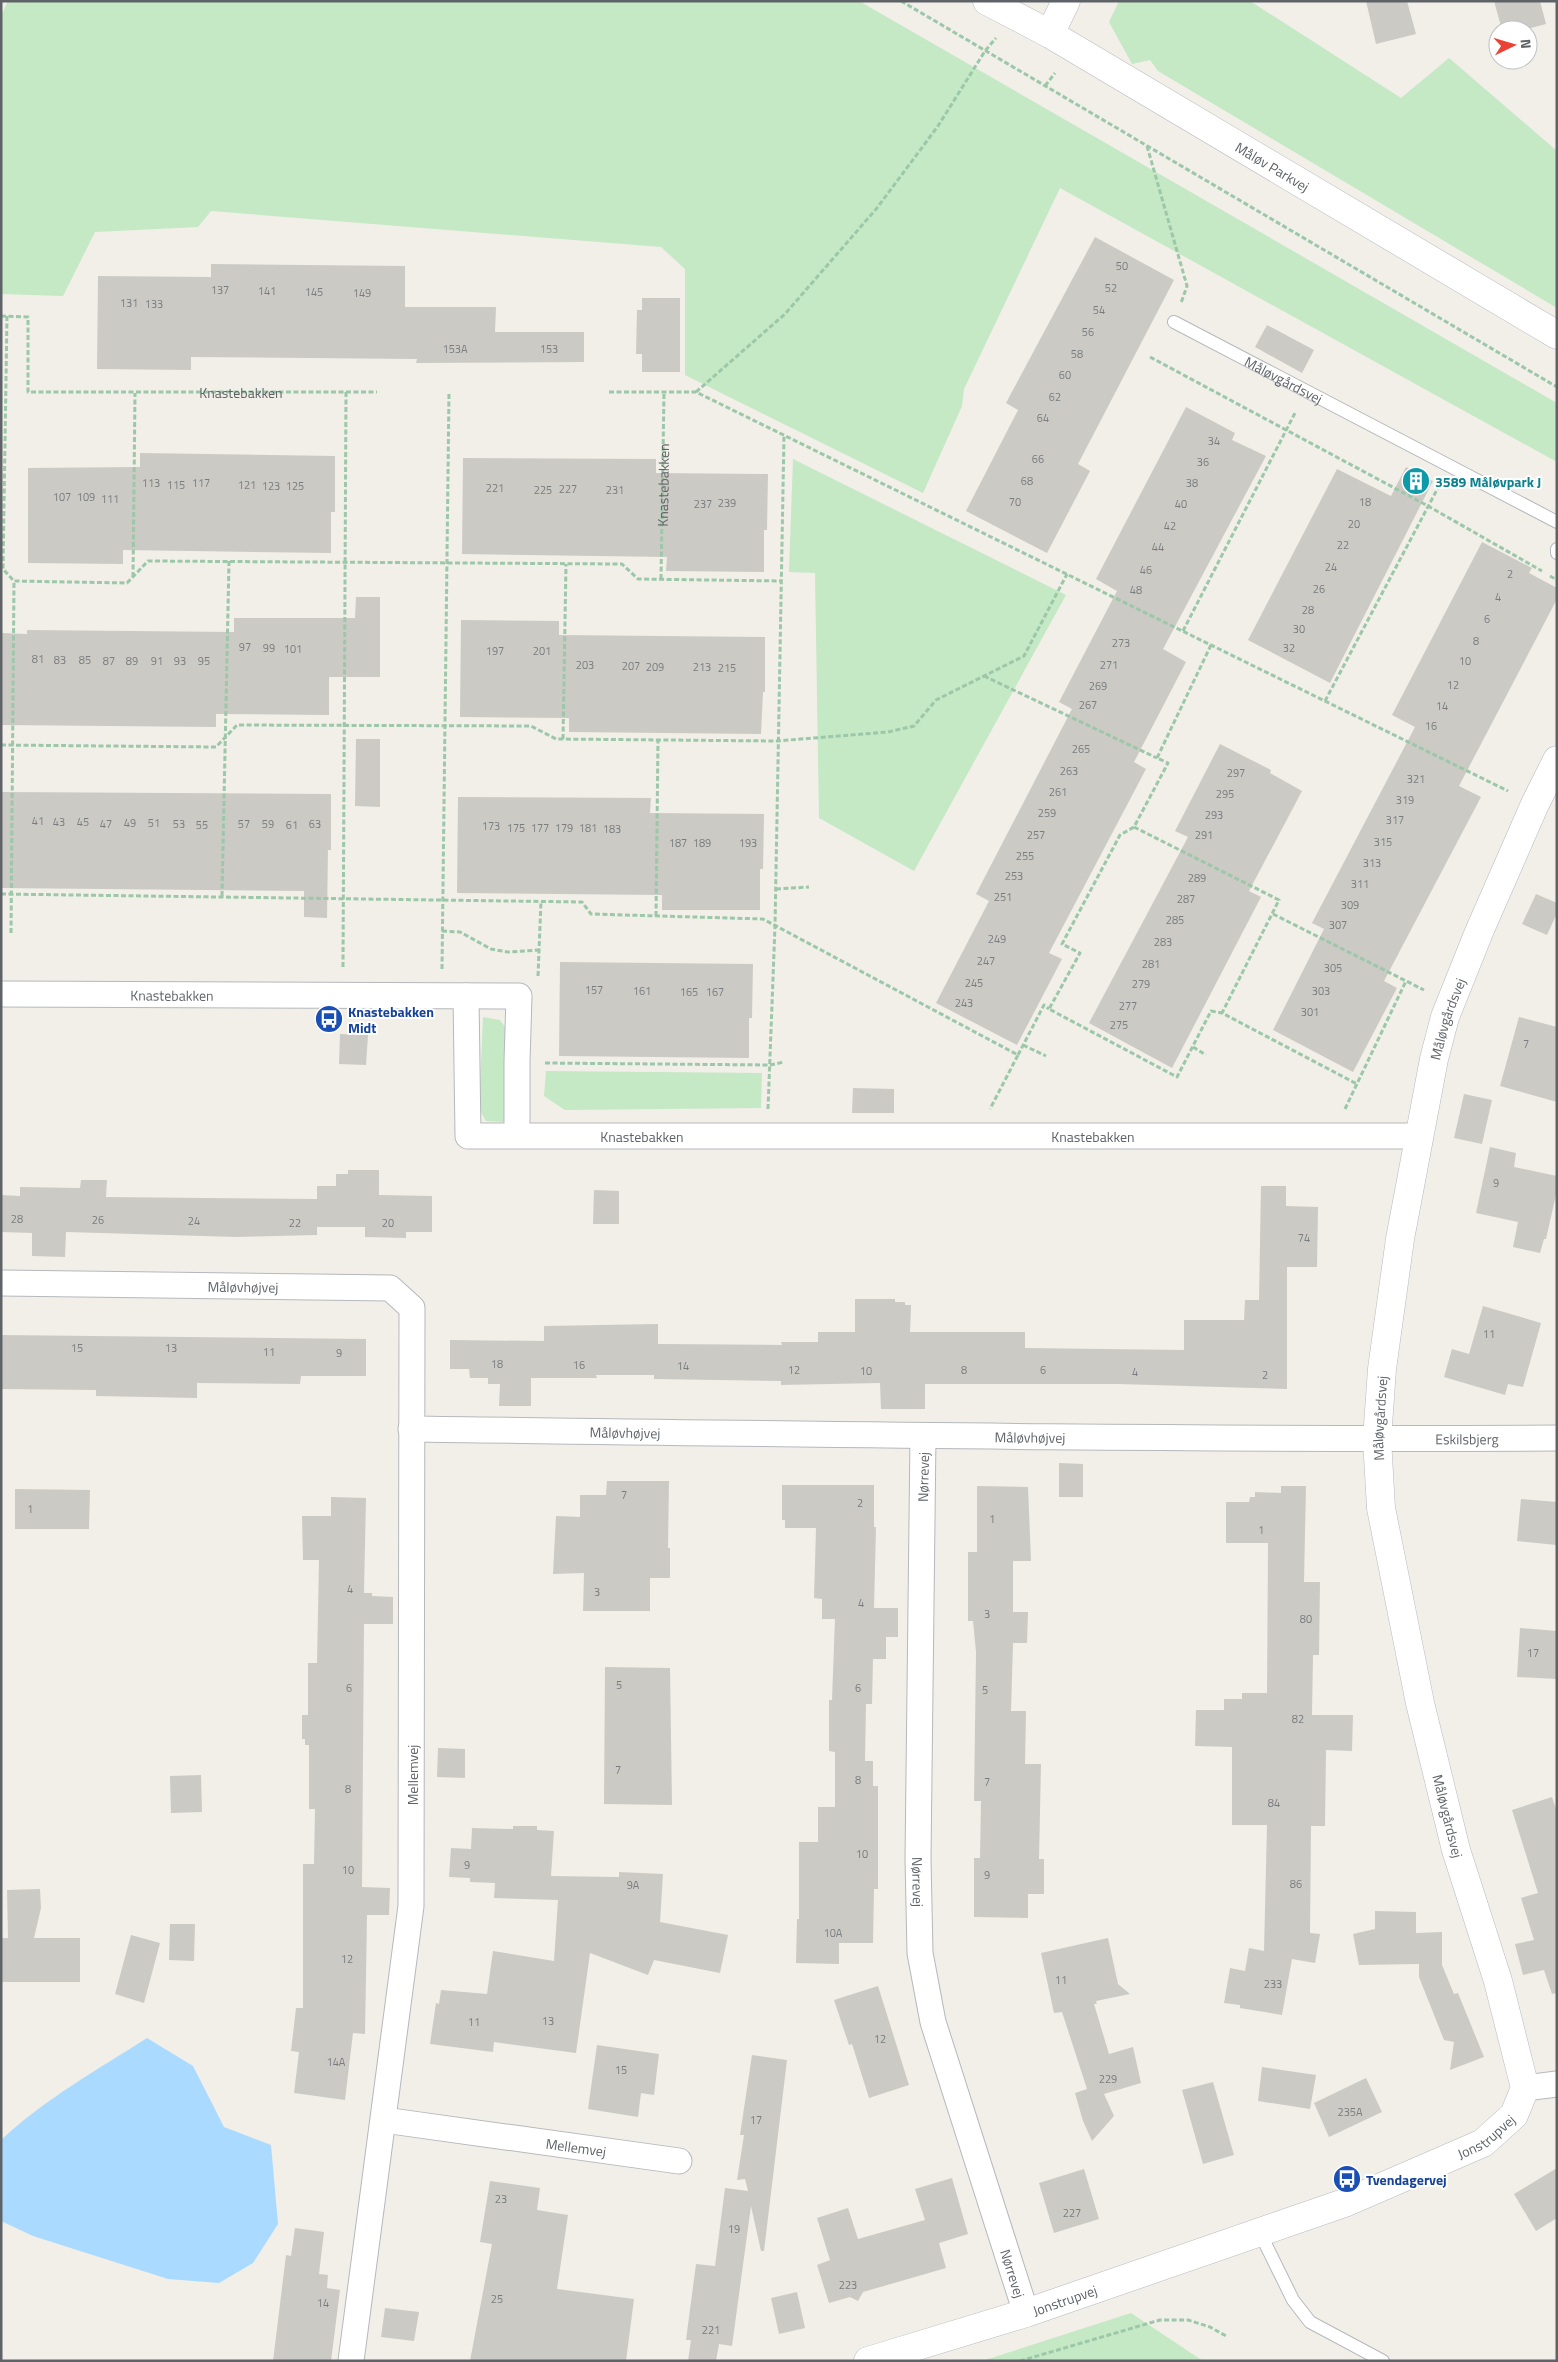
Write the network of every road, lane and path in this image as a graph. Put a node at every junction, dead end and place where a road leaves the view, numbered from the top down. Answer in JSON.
{"nodes":[{"id":1,"x":901,"y":1,"type":"edge"},
{"id":2,"x":988,"y":1,"type":"edge"},
{"id":3,"x":1066,"y":1,"type":"edge"},
{"id":4,"x":1050,"y":34,"type":"junction"},
{"id":5,"x":985,"y":51,"type":"junction"},
{"id":6,"x":1146,"y":145,"type":"junction"},
{"id":7,"x":1,"y":316,"type":"edge"},
{"id":8,"x":7,"y":316,"type":"junction"},
{"id":9,"x":1174,"y":322,"type":"joint"},
{"id":10,"x":1557,"y":335,"type":"edge"},
{"id":11,"x":1150,"y":357,"type":"dead end"},
{"id":12,"x":1557,"y":387,"type":"edge"},
{"id":13,"x":1307,"y":391,"type":"junction"},
{"id":14,"x":346,"y":392,"type":"junction"},
{"id":15,"x":377,"y":392,"type":"dead end"},
{"id":16,"x":448,"y":392,"type":"dead end"},
{"id":17,"x":609,"y":392,"type":"dead end"},
{"id":18,"x":664,"y":392,"type":"junction"},
{"id":19,"x":696,"y":392,"type":"junction"},
{"id":20,"x":134,"y":393,"type":"junction"},
{"id":21,"x":1287,"y":430,"type":"junction"},
{"id":22,"x":784,"y":435,"type":"junction"},
{"id":23,"x":1449,"y":466,"type":"junction"},
{"id":24,"x":1428,"y":506,"type":"junction"},
{"id":25,"x":1557,"y":522,"type":"edge"},
{"id":26,"x":229,"y":561,"type":"junction"},
{"id":27,"x":345,"y":562,"type":"junction"},
{"id":28,"x":446,"y":563,"type":"junction"},
{"id":29,"x":566,"y":564,"type":"junction"},
{"id":30,"x":2,"y":569,"type":"edge"},
{"id":31,"x":1067,"y":574,"type":"junction"},
{"id":32,"x":133,"y":577,"type":"junction"},
{"id":33,"x":661,"y":579,"type":"junction"},
{"id":34,"x":1557,"y":580,"type":"edge"},
{"id":35,"x":14,"y":581,"type":"junction"},
{"id":36,"x":781,"y":581,"type":"junction"},
{"id":37,"x":1183,"y":631,"type":"junction"},
{"id":38,"x":1211,"y":645,"type":"junction"},
{"id":39,"x":984,"y":676,"type":"junction"},
{"id":40,"x":1325,"y":701,"type":"junction"},
{"id":41,"x":344,"y":724,"type":"junction"},
{"id":42,"x":444,"y":725,"type":"junction"},
{"id":43,"x":225,"y":738,"type":"junction"},
{"id":44,"x":563,"y":739,"type":"junction"},
{"id":45,"x":658,"y":740,"type":"junction"},
{"id":46,"x":777,"y":742,"type":"junction"},
{"id":47,"x":1,"y":744,"type":"edge"},
{"id":48,"x":13,"y":745,"type":"junction"},
{"id":49,"x":1157,"y":758,"type":"junction"},
{"id":50,"x":1557,"y":760,"type":"edge"},
{"id":51,"x":1535,"y":804,"type":"junction"},
{"id":52,"x":1134,"y":827,"type":"junction"},
{"id":53,"x":809,"y":887,"type":"dead end"},
{"id":54,"x":776,"y":889,"type":"junction"},
{"id":55,"x":1,"y":894,"type":"edge"},
{"id":56,"x":11,"y":894,"type":"junction"},
{"id":57,"x":222,"y":896,"type":"junction"},
{"id":58,"x":343,"y":898,"type":"junction"},
{"id":59,"x":443,"y":900,"type":"junction"},
{"id":60,"x":541,"y":901,"type":"junction"},
{"id":61,"x":1273,"y":914,"type":"junction"},
{"id":62,"x":656,"y":916,"type":"junction"},
{"id":63,"x":775,"y":926,"type":"junction"},
{"id":64,"x":442,"y":931,"type":"junction"},
{"id":65,"x":11,"y":933,"type":"dead end"},
{"id":66,"x":539,"y":950,"type":"junction"},
{"id":67,"x":1406,"y":981,"type":"junction"},
{"id":68,"x":538,"y":986,"type":"dead end"},
{"id":69,"x":1,"y":994,"type":"edge"},
{"id":70,"x":343,"y":996,"type":"junction"},
{"id":71,"x":453,"y":996,"type":"junction"},
{"id":72,"x":1451,"y":1003,"type":"junction"},
{"id":73,"x":1049,"y":1008,"type":"junction"},
{"id":74,"x":1222,"y":1013,"type":"junction"},
{"id":75,"x":1023,"y":1045,"type":"junction"},
{"id":76,"x":1193,"y":1046,"type":"junction"},
{"id":77,"x":1018,"y":1055,"type":"junction"},
{"id":78,"x":1206,"y":1055,"type":"dead end"},
{"id":79,"x":1046,"y":1056,"type":"dead end"},
{"id":80,"x":516,"y":1062,"type":"junction"},
{"id":81,"x":784,"y":1062,"type":"dead end"},
{"id":82,"x":770,"y":1065,"type":"junction"},
{"id":83,"x":1357,"y":1084,"type":"junction"},
{"id":84,"x":517,"y":1136,"type":"junction"},
{"id":85,"x":767,"y":1136,"type":"junction"},
{"id":86,"x":976,"y":1136,"type":"junction"},
{"id":87,"x":1332,"y":1136,"type":"junction"},
{"id":88,"x":1420,"y":1136,"type":"junction"},
{"id":89,"x":1,"y":1283,"type":"edge"},
{"id":90,"x":411,"y":1429,"type":"junction"},
{"id":91,"x":923,"y":1436,"type":"junction"},
{"id":92,"x":1557,"y":1438,"type":"edge"},
{"id":93,"x":1377,"y":1439,"type":"junction"},
{"id":94,"x":1557,"y":2084,"type":"edge"},
{"id":95,"x":1525,"y":2088,"type":"junction"},
{"id":96,"x":384,"y":2120,"type":"junction"},
{"id":97,"x":679,"y":2161,"type":"dead end"},
{"id":98,"x":1260,"y":2233,"type":"junction"},
{"id":99,"x":1026,"y":2313,"type":"junction"},
{"id":100,"x":1228,"y":2337,"type":"dead end"},
{"id":101,"x":351,"y":2361,"type":"edge"},
{"id":102,"x":868,"y":2361,"type":"edge"},
{"id":103,"x":1020,"y":2361,"type":"edge"},
{"id":104,"x":1383,"y":2361,"type":"edge"}],
"edges":[{"from":1,"to":5,"type":"path"},
{"from":2,"to":4,"type":"street","name":"Måløv Parkvej"},
{"from":3,"to":4,"type":"street"},
{"from":4,"to":10,"type":"street","name":"Måløv Parkvej"},
{"from":5,"to":6,"type":"path"},
{"from":5,"to":19,"type":"path"},
{"from":6,"to":9,"type":"path"},
{"from":6,"to":12,"type":"path"},
{"from":7,"to":8,"type":"path","name":"Knastebakken"},
{"from":8,"to":20,"type":"path","name":"Knastebakken"},
{"from":8,"to":30,"type":"path"},
{"from":9,"to":13,"type":"lane","name":"Måløvgårdsvej"},
{"from":11,"to":21,"type":"path"},
{"from":13,"to":21,"type":"path"},
{"from":13,"to":23,"type":"lane","name":"Måløvgårdsvej"},
{"from":14,"to":15,"type":"path","name":"Knastebakken"},
{"from":14,"to":20,"type":"path","name":"Knastebakken"},
{"from":14,"to":27,"type":"path"},
{"from":16,"to":28,"type":"path"},
{"from":17,"to":18,"type":"path"},
{"from":18,"to":19,"type":"path"},
{"from":18,"to":33,"type":"path","name":"Knastebakken"},
{"from":19,"to":22,"type":"path"},
{"from":20,"to":32,"type":"path"},
{"from":21,"to":24,"type":"path"},
{"from":21,"to":37,"type":"path"},
{"from":22,"to":31,"type":"path"},
{"from":22,"to":36,"type":"path"},
{"from":23,"to":24,"type":"path"},
{"from":23,"to":25,"type":"lane","name":"Måløvgårdsvej"},
{"from":24,"to":34,"type":"path"},
{"from":24,"to":40,"type":"path"},
{"from":26,"to":27,"type":"path"},
{"from":26,"to":32,"type":"path"},
{"from":26,"to":43,"type":"path"},
{"from":27,"to":28,"type":"path"},
{"from":27,"to":41,"type":"path"},
{"from":28,"to":29,"type":"path"},
{"from":28,"to":42,"type":"path"},
{"from":29,"to":33,"type":"path"},
{"from":29,"to":44,"type":"path"},
{"from":30,"to":35,"type":"path"},
{"from":31,"to":37,"type":"path"},
{"from":31,"to":39,"type":"path"},
{"from":32,"to":35,"type":"path"},
{"from":33,"to":36,"type":"path"},
{"from":35,"to":48,"type":"path"},
{"from":36,"to":46,"type":"path"},
{"from":37,"to":38,"type":"path"},
{"from":38,"to":40,"type":"path"},
{"from":38,"to":49,"type":"path"},
{"from":39,"to":46,"type":"path"},
{"from":39,"to":49,"type":"path"},
{"from":40,"to":51,"type":"path"},
{"from":41,"to":42,"type":"path"},
{"from":41,"to":43,"type":"path"},
{"from":41,"to":58,"type":"path"},
{"from":42,"to":44,"type":"path"},
{"from":42,"to":59,"type":"path"},
{"from":43,"to":48,"type":"path"},
{"from":43,"to":57,"type":"path"},
{"from":44,"to":45,"type":"path"},
{"from":45,"to":46,"type":"path"},
{"from":45,"to":62,"type":"path"},
{"from":46,"to":54,"type":"path"},
{"from":47,"to":48,"type":"path"},
{"from":48,"to":56,"type":"path"},
{"from":49,"to":52,"type":"path"},
{"from":50,"to":51,"type":"street","name":"Måløvgårdsvej"},
{"from":51,"to":72,"type":"street","name":"Måløvgårdsvej"},
{"from":52,"to":61,"type":"path"},
{"from":52,"to":73,"type":"path"},
{"from":53,"to":54,"type":"path"},
{"from":54,"to":63,"type":"path"},
{"from":55,"to":56,"type":"path"},
{"from":56,"to":57,"type":"path"},
{"from":56,"to":65,"type":"path"},
{"from":57,"to":58,"type":"path"},
{"from":58,"to":59,"type":"path"},
{"from":58,"to":70,"type":"path"},
{"from":59,"to":60,"type":"path"},
{"from":59,"to":64,"type":"path"},
{"from":60,"to":62,"type":"path"},
{"from":60,"to":66,"type":"path"},
{"from":61,"to":67,"type":"path"},
{"from":61,"to":74,"type":"path"},
{"from":62,"to":63,"type":"path"},
{"from":63,"to":77,"type":"path"},
{"from":63,"to":82,"type":"path"},
{"from":64,"to":66,"type":"path"},
{"from":64,"to":71,"type":"path"},
{"from":66,"to":68,"type":"path"},
{"from":67,"to":72,"type":"path"},
{"from":67,"to":83,"type":"path"},
{"from":69,"to":70,"type":"street","name":"Knastebakken"},
{"from":70,"to":71,"type":"street","name":"Knastebakken"},
{"from":71,"to":80,"type":"street","name":"Knastebakken"},
{"from":71,"to":84,"type":"street","name":"Knastebakken"},
{"from":72,"to":88,"type":"street","name":"Måløvgårdsvej"},
{"from":73,"to":75,"type":"path"},
{"from":73,"to":76,"type":"path"},
{"from":74,"to":76,"type":"path"},
{"from":74,"to":83,"type":"path"},
{"from":75,"to":77,"type":"path"},
{"from":75,"to":79,"type":"path"},
{"from":76,"to":78,"type":"path"},
{"from":77,"to":86,"type":"path"},
{"from":80,"to":82,"type":"path"},
{"from":80,"to":84,"type":"street","name":"Knastebakken"},
{"from":81,"to":82,"type":"path"},
{"from":82,"to":85,"type":"path"},
{"from":83,"to":87,"type":"path"},
{"from":84,"to":85,"type":"street","name":"Knastebakken"},
{"from":85,"to":86,"type":"street","name":"Knastebakken"},
{"from":86,"to":87,"type":"street","name":"Knastebakken"},
{"from":87,"to":88,"type":"street","name":"Knastebakken"},
{"from":88,"to":93,"type":"street","name":"Måløvgårdsvej"},
{"from":89,"to":90,"type":"street","name":"Måløvhøjvej"},
{"from":90,"to":91,"type":"street","name":"Måløvhøjvej"},
{"from":90,"to":96,"type":"street","name":"Mellemvej"},
{"from":91,"to":93,"type":"street","name":"Måløvhøjvej"},
{"from":91,"to":99,"type":"street","name":"Nørrevej"},
{"from":92,"to":93,"type":"street","name":"Eskilsbjerg"},
{"from":93,"to":95,"type":"street","name":"Måløvgårdsvej"},
{"from":94,"to":95,"type":"street"},
{"from":95,"to":98,"type":"street","name":"Jonstrupvej"},
{"from":96,"to":97,"type":"street","name":"Mellemvej"},
{"from":96,"to":101,"type":"street","name":"Mellemvej"},
{"from":98,"to":99,"type":"street","name":"Jonstrupvej"},
{"from":98,"to":104,"type":"lane"},
{"from":99,"to":102,"type":"street","name":"Jonstrupvej"},
{"from":100,"to":103,"type":"path"}]}
